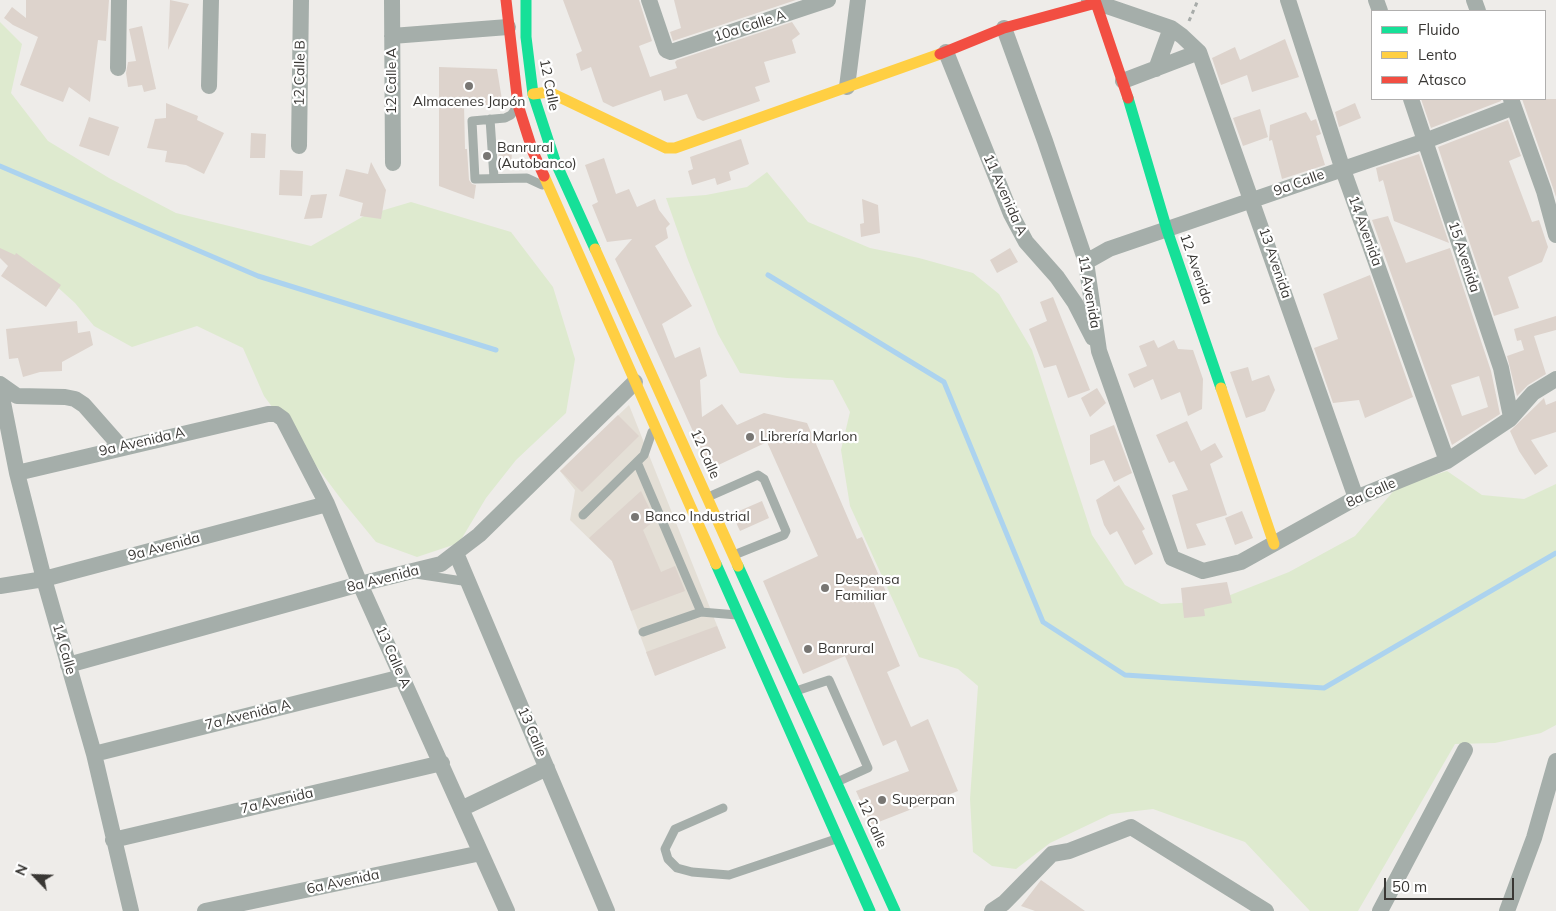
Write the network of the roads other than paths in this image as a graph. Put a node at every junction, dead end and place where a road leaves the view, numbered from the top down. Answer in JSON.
{"nodes":[{"id":1,"x":119,"y":0,"type":"edge"},
{"id":2,"x":211,"y":0,"type":"edge"},
{"id":3,"x":301,"y":0,"type":"edge"},
{"id":4,"x":392,"y":0,"type":"edge"},
{"id":5,"x":506,"y":0,"type":"edge"},
{"id":6,"x":526,"y":0,"type":"edge"},
{"id":7,"x":649,"y":0,"type":"edge"},
{"id":8,"x":828,"y":0,"type":"edge"},
{"id":9,"x":858,"y":0,"type":"edge"},
{"id":10,"x":1288,"y":0,"type":"edge"},
{"id":11,"x":1092,"y":2,"type":"edge"},
{"id":12,"x":508,"y":27,"type":"junction"},
{"id":13,"x":1004,"y":28,"type":"junction"},
{"id":14,"x":1176,"y":32,"type":"junction"},
{"id":15,"x":392,"y":36,"type":"junction"},
{"id":16,"x":946,"y":52,"type":"junction"},
{"id":17,"x":1199,"y":52,"type":"junction"},
{"id":18,"x":118,"y":68,"type":"dead end"},
{"id":19,"x":1156,"y":69,"type":"junction"},
{"id":20,"x":1124,"y":82,"type":"junction"},
{"id":21,"x":209,"y":86,"type":"dead end"},
{"id":22,"x":847,"y":86,"type":"junction"},
{"id":23,"x":533,"y":94,"type":"junction"},
{"id":24,"x":1411,"y":100,"type":"edge"},
{"id":25,"x":1513,"y":103,"type":"edge"},
{"id":26,"x":518,"y":105,"type":"junction"},
{"id":27,"x":490,"y":119,"type":"junction"},
{"id":28,"x":1425,"y":141,"type":"junction"},
{"id":29,"x":299,"y":146,"type":"dead end"},
{"id":30,"x":393,"y":163,"type":"dead end"},
{"id":31,"x":1342,"y":168,"type":"junction"},
{"id":32,"x":494,"y":178,"type":"junction"},
{"id":33,"x":1550,"y":189,"type":"edge"},
{"id":34,"x":551,"y":194,"type":"junction"},
{"id":35,"x":1253,"y":200,"type":"junction"},
{"id":36,"x":1167,"y":230,"type":"junction"},
{"id":37,"x":1556,"y":235,"type":"edge"},
{"id":38,"x":1086,"y":262,"type":"junction"},
{"id":39,"x":1099,"y":351,"type":"junction"},
{"id":40,"x":1556,"y":379,"type":"edge"},
{"id":41,"x":635,"y":382,"type":"junction"},
{"id":42,"x":0,"y":386,"type":"edge"},
{"id":43,"x":268,"y":414,"type":"joint"},
{"id":44,"x":1511,"y":416,"type":"junction"},
{"id":45,"x":654,"y":424,"type":"junction"},
{"id":46,"x":121,"y":447,"type":"junction"},
{"id":47,"x":1447,"y":461,"type":"junction"},
{"id":48,"x":637,"y":462,"type":"junction"},
{"id":49,"x":17,"y":473,"type":"junction"},
{"id":50,"x":708,"y":497,"type":"junction"},
{"id":51,"x":1356,"y":498,"type":"junction"},
{"id":52,"x":327,"y":504,"type":"junction"},
{"id":53,"x":583,"y":516,"type":"dead end"},
{"id":54,"x":1274,"y":544,"type":"junction"},
{"id":55,"x":456,"y":553,"type":"junction"},
{"id":56,"x":734,"y":555,"type":"junction"},
{"id":57,"x":1172,"y":558,"type":"joint"},
{"id":58,"x":411,"y":573,"type":"junction"},
{"id":59,"x":44,"y":579,"type":"junction"},
{"id":60,"x":469,"y":582,"type":"junction"},
{"id":61,"x":360,"y":584,"type":"junction"},
{"id":62,"x":0,"y":586,"type":"edge"},
{"id":63,"x":702,"y":612,"type":"junction"},
{"id":64,"x":739,"y":615,"type":"junction"},
{"id":65,"x":643,"y":632,"type":"dead end"},
{"id":66,"x":68,"y":665,"type":"junction"},
{"id":67,"x":402,"y":677,"type":"junction"},
{"id":68,"x":796,"y":691,"type":"junction"},
{"id":69,"x":1466,"y":750,"type":"dead end"},
{"id":70,"x":94,"y":754,"type":"junction"},
{"id":71,"x":1556,"y":761,"type":"edge"},
{"id":72,"x":442,"y":763,"type":"junction"},
{"id":73,"x":547,"y":768,"type":"junction"},
{"id":74,"x":837,"y":782,"type":"junction"},
{"id":75,"x":462,"y":808,"type":"junction"},
{"id":76,"x":723,"y":808,"type":"dead end"},
{"id":77,"x":839,"y":838,"type":"junction"},
{"id":78,"x":113,"y":840,"type":"junction"},
{"id":79,"x":481,"y":853,"type":"junction"},
{"id":80,"x":131,"y":911,"type":"edge"},
{"id":81,"x":205,"y":911,"type":"edge"},
{"id":82,"x":507,"y":911,"type":"edge"},
{"id":83,"x":607,"y":911,"type":"edge"},
{"id":84,"x":870,"y":911,"type":"edge"},
{"id":85,"x":895,"y":911,"type":"edge"},
{"id":86,"x":992,"y":911,"type":"edge"},
{"id":87,"x":1266,"y":911,"type":"edge"},
{"id":88,"x":1380,"y":911,"type":"edge"},
{"id":89,"x":1507,"y":911,"type":"edge"}],
"edges":[{"from":1,"to":18,"type":"street"},
{"from":2,"to":21,"type":"street"},
{"from":3,"to":29,"type":"street","name":"12 Calle B"},
{"from":4,"to":15,"type":"street","name":"12 Calle A"},
{"from":5,"to":12,"type":"main road"},
{"from":6,"to":23,"type":"main road","name":"12 Calle"},
{"from":7,"to":8,"type":"street","name":"10a Calle A"},
{"from":9,"to":22,"type":"street"},
{"from":10,"to":31,"type":"street","name":"14 Avenida"},
{"from":11,"to":13,"type":"main road"},
{"from":11,"to":14,"type":"street","name":"13 Avenida"},
{"from":11,"to":20,"type":"main road","name":"12 Avenida"},
{"from":12,"to":15,"type":"street"},
{"from":12,"to":26,"type":"main road"},
{"from":13,"to":16,"type":"main road"},
{"from":13,"to":38,"type":"street","name":"11 Avenida"},
{"from":14,"to":17,"type":"street","name":"13 Avenida"},
{"from":14,"to":19,"type":"street"},
{"from":15,"to":30,"type":"street","name":"12 Calle A"},
{"from":16,"to":22,"type":"main road"},
{"from":16,"to":39,"type":"street","name":"11 Avenida A"},
{"from":17,"to":19,"type":"street"},
{"from":17,"to":35,"type":"street","name":"13 Avenida"},
{"from":19,"to":20,"type":"street"},
{"from":20,"to":36,"type":"main road","name":"12 Avenida"},
{"from":22,"to":23,"type":"main road"},
{"from":23,"to":50,"type":"main road","name":"12 Calle"},
{"from":24,"to":28,"type":"street","name":"15 Avenida"},
{"from":25,"to":28,"type":"street","name":"9a Calle"},
{"from":25,"to":33,"type":"street"},
{"from":26,"to":27,"type":"lane"},
{"from":26,"to":34,"type":"main road"},
{"from":27,"to":32,"type":"lane"},
{"from":27,"to":32,"type":"lane"},
{"from":28,"to":31,"type":"street","name":"9a Calle"},
{"from":28,"to":44,"type":"street","name":"15 Avenida"},
{"from":31,"to":35,"type":"street","name":"9a Calle"},
{"from":31,"to":47,"type":"street","name":"14 Avenida"},
{"from":32,"to":34,"type":"lane"},
{"from":33,"to":37,"type":"street"},
{"from":34,"to":41,"type":"main road"},
{"from":35,"to":36,"type":"street","name":"9a Calle"},
{"from":35,"to":51,"type":"street","name":"13 Avenida"},
{"from":36,"to":38,"type":"street","name":"9a Calle"},
{"from":36,"to":54,"type":"main road","name":"12 Avenida"},
{"from":38,"to":39,"type":"street","name":"11 Avenida"},
{"from":39,"to":57,"type":"street","name":"11 Avenida"},
{"from":40,"to":44,"type":"street","name":"8a Calle"},
{"from":41,"to":45,"type":"main road"},
{"from":41,"to":55,"type":"street","name":"8a Avenida"},
{"from":42,"to":46,"type":"street"},
{"from":42,"to":49,"type":"street","name":"14 Calle"},
{"from":43,"to":46,"type":"street","name":"9a Avenida A"},
{"from":43,"to":52,"type":"street","name":"13 Calle A"},
{"from":44,"to":47,"type":"street","name":"8a Calle"},
{"from":45,"to":48,"type":"lane"},
{"from":45,"to":64,"type":"main road"},
{"from":46,"to":49,"type":"street","name":"9a Avenida A"},
{"from":47,"to":51,"type":"street","name":"8a Calle"},
{"from":48,"to":53,"type":"lane"},
{"from":48,"to":63,"type":"lane"},
{"from":49,"to":59,"type":"street","name":"14 Calle"},
{"from":50,"to":56,"type":"main road","name":"12 Calle"},
{"from":50,"to":56,"type":"lane"},
{"from":51,"to":54,"type":"street","name":"8a Calle"},
{"from":52,"to":59,"type":"street","name":"9a Avenida"},
{"from":52,"to":61,"type":"street","name":"13 Calle A"},
{"from":54,"to":57,"type":"street","name":"8a Calle"},
{"from":55,"to":58,"type":"street","name":"8a Avenida"},
{"from":55,"to":60,"type":"street","name":"13 Calle"},
{"from":56,"to":68,"type":"main road","name":"12 Calle"},
{"from":58,"to":60,"type":"lane"},
{"from":58,"to":61,"type":"street","name":"8a Avenida"},
{"from":59,"to":62,"type":"street","name":"9a Avenida"},
{"from":59,"to":66,"type":"street","name":"14 Calle"},
{"from":60,"to":73,"type":"street","name":"13 Calle"},
{"from":61,"to":66,"type":"street","name":"8a Avenida"},
{"from":61,"to":67,"type":"street","name":"13 Calle A"},
{"from":63,"to":64,"type":"lane"},
{"from":63,"to":65,"type":"lane"},
{"from":64,"to":77,"type":"main road"},
{"from":66,"to":70,"type":"street","name":"14 Calle"},
{"from":67,"to":70,"type":"street","name":"7a Avenida A"},
{"from":67,"to":72,"type":"street","name":"13 Calle A"},
{"from":68,"to":74,"type":"main road","name":"12 Calle"},
{"from":68,"to":74,"type":"lane"},
{"from":69,"to":88,"type":"street"},
{"from":70,"to":78,"type":"street","name":"14 Calle"},
{"from":71,"to":89,"type":"street"},
{"from":72,"to":75,"type":"street","name":"13 Calle A"},
{"from":72,"to":78,"type":"street","name":"7a Avenida"},
{"from":73,"to":75,"type":"street"},
{"from":73,"to":83,"type":"street","name":"13 Calle"},
{"from":74,"to":85,"type":"main road","name":"12 Calle"},
{"from":75,"to":79,"type":"street","name":"13 Calle A"},
{"from":76,"to":77,"type":"lane"},
{"from":77,"to":84,"type":"main road"},
{"from":78,"to":80,"type":"street","name":"14 Calle"},
{"from":79,"to":81,"type":"street","name":"6a Avenida"},
{"from":79,"to":82,"type":"street","name":"13 Calle A"},
{"from":86,"to":87,"type":"street"}]}
